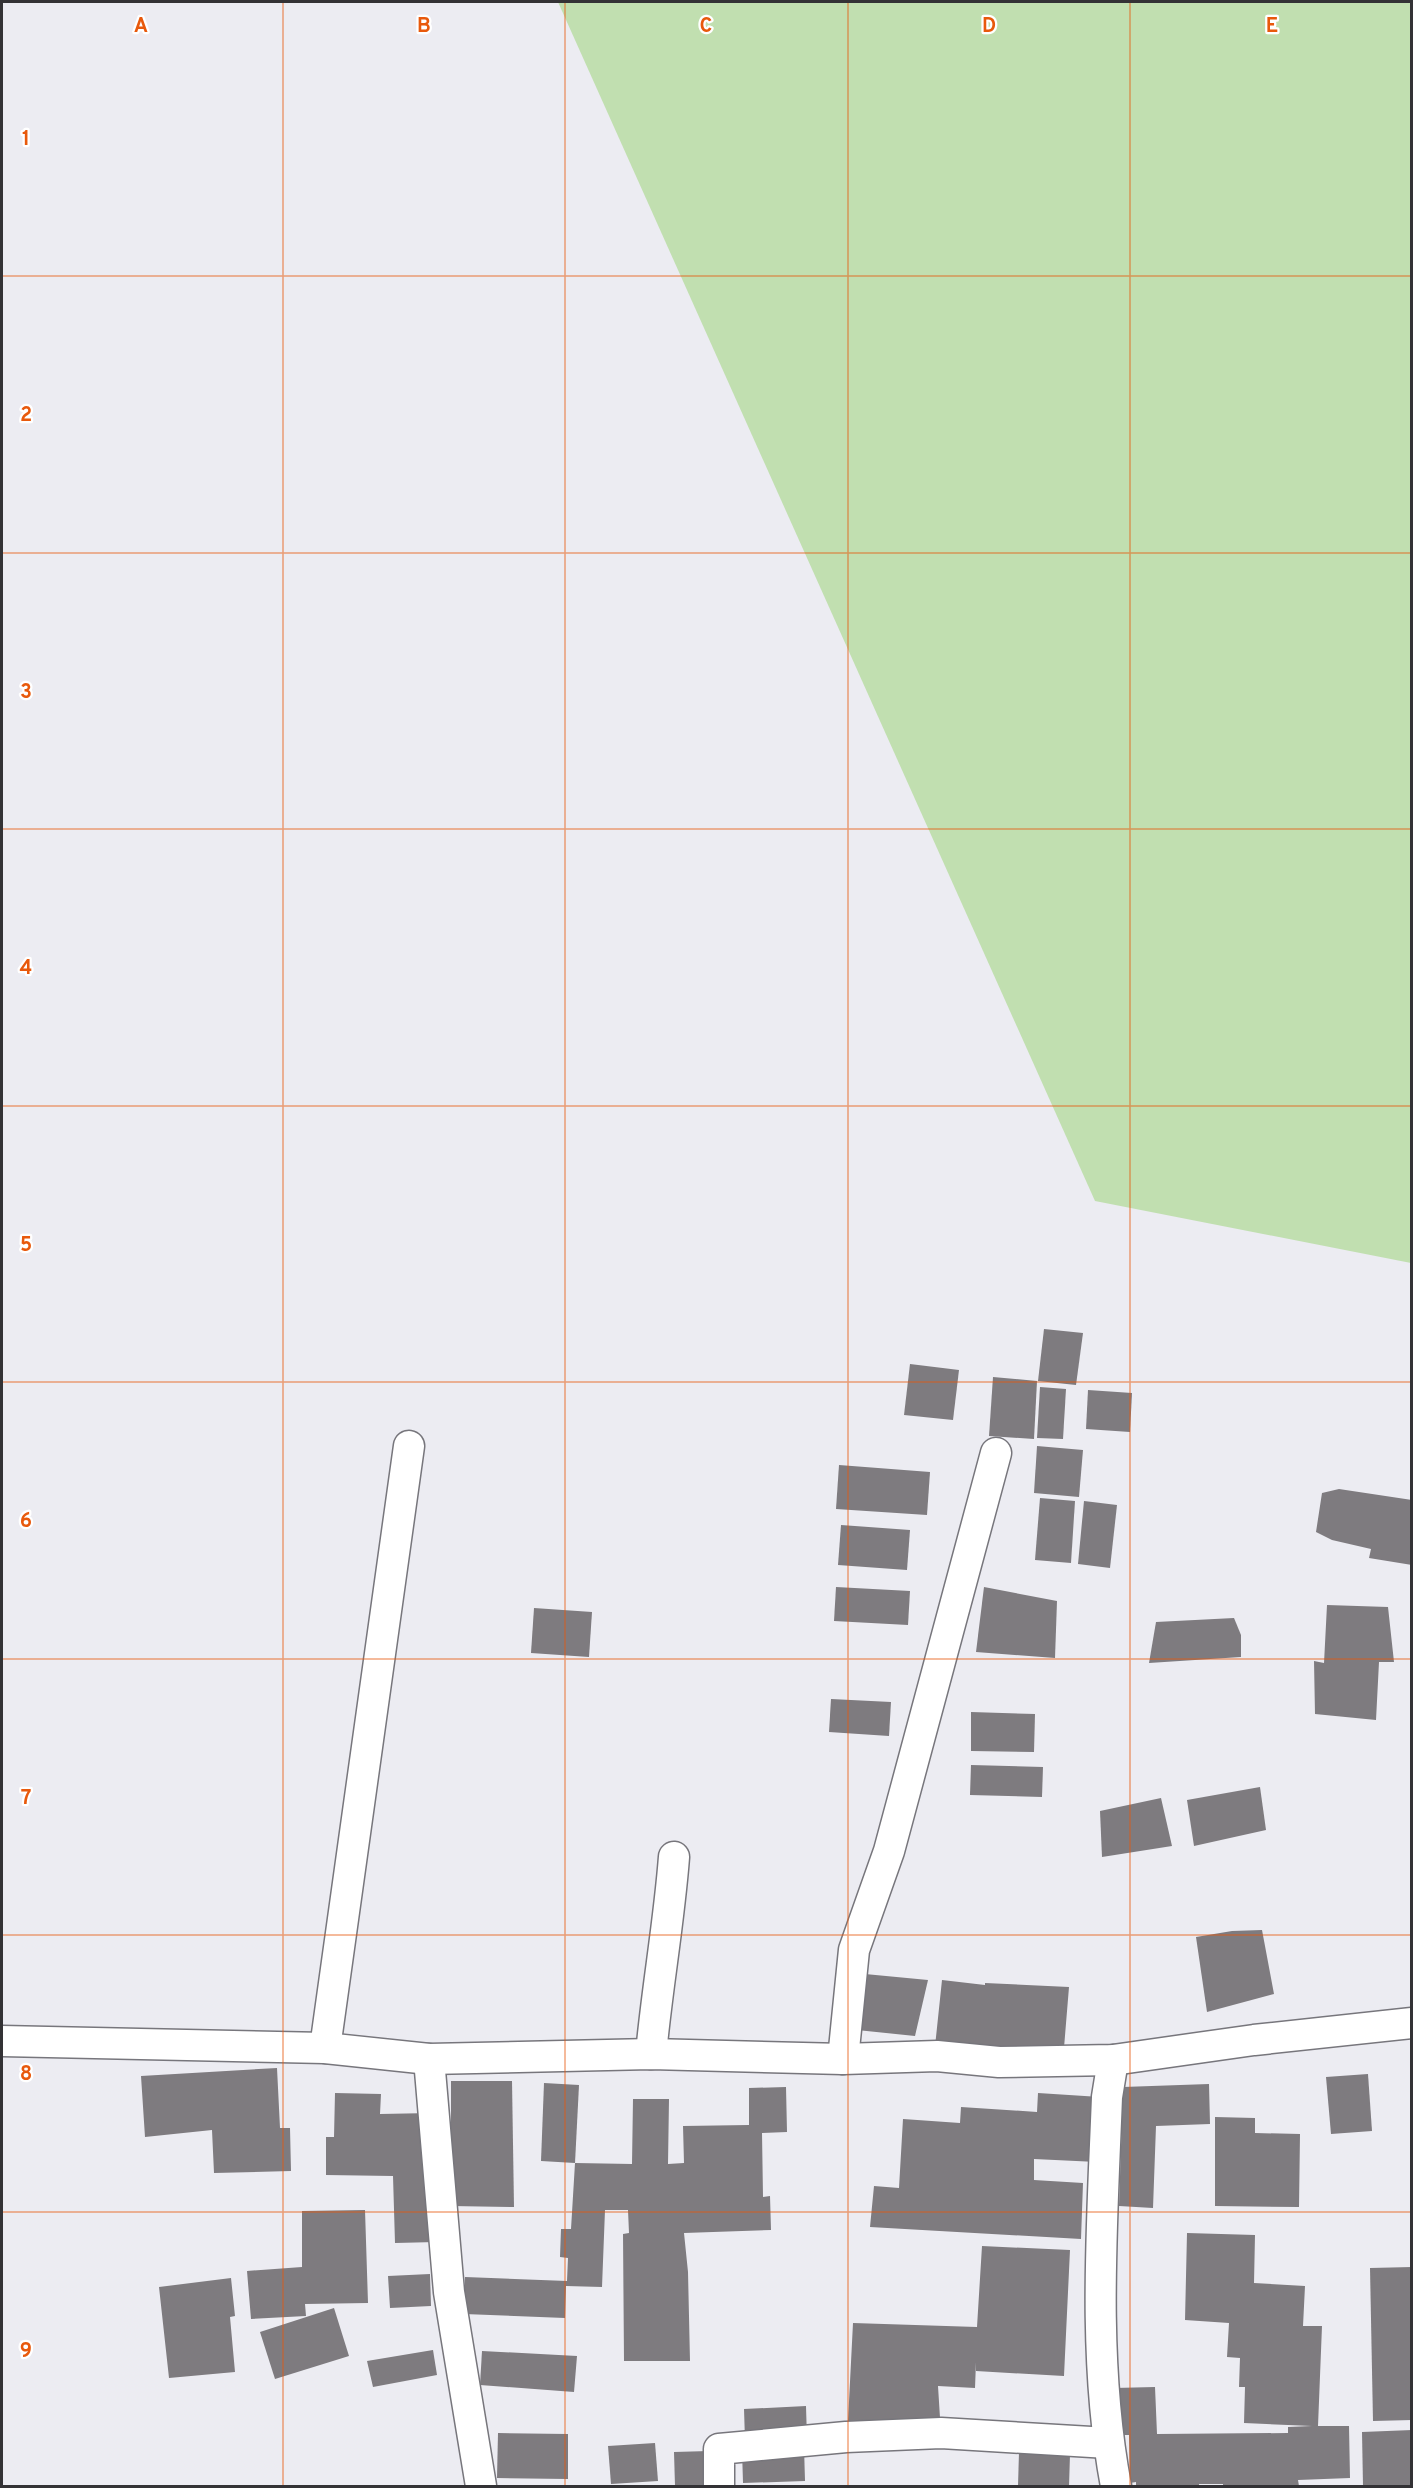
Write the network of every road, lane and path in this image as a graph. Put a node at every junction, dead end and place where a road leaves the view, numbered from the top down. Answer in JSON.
{"nodes":[{"id":1,"x":409,"y":1446,"type":"dead end"},
{"id":2,"x":996,"y":1453,"type":"dead end"},
{"id":3,"x":675,"y":1857,"type":"dead end"},
{"id":4,"x":1412,"y":2023,"type":"edge"},
{"id":5,"x":2,"y":2041,"type":"edge"},
{"id":6,"x":325,"y":2048,"type":"junction"},
{"id":7,"x":651,"y":2054,"type":"junction"},
{"id":8,"x":429,"y":2059,"type":"junction"},
{"id":9,"x":843,"y":2059,"type":"junction"},
{"id":10,"x":1113,"y":2060,"type":"junction"},
{"id":11,"x":1108,"y":2443,"type":"junction"},
{"id":12,"x":482,"y":2487,"type":"edge"},
{"id":13,"x":719,"y":2487,"type":"edge"},
{"id":14,"x":1116,"y":2487,"type":"edge"}],
"edges":[{"from":1,"to":6,"type":"street"},
{"from":2,"to":9,"type":"street"},
{"from":3,"to":7,"type":"street"},
{"from":4,"to":10,"type":"street"},
{"from":5,"to":6,"type":"street"},
{"from":6,"to":8,"type":"street"},
{"from":7,"to":8,"type":"street"},
{"from":7,"to":9,"type":"street"},
{"from":8,"to":12,"type":"street"},
{"from":9,"to":10,"type":"street"},
{"from":10,"to":11,"type":"street"},
{"from":11,"to":13,"type":"street"},
{"from":11,"to":14,"type":"street"}]}
